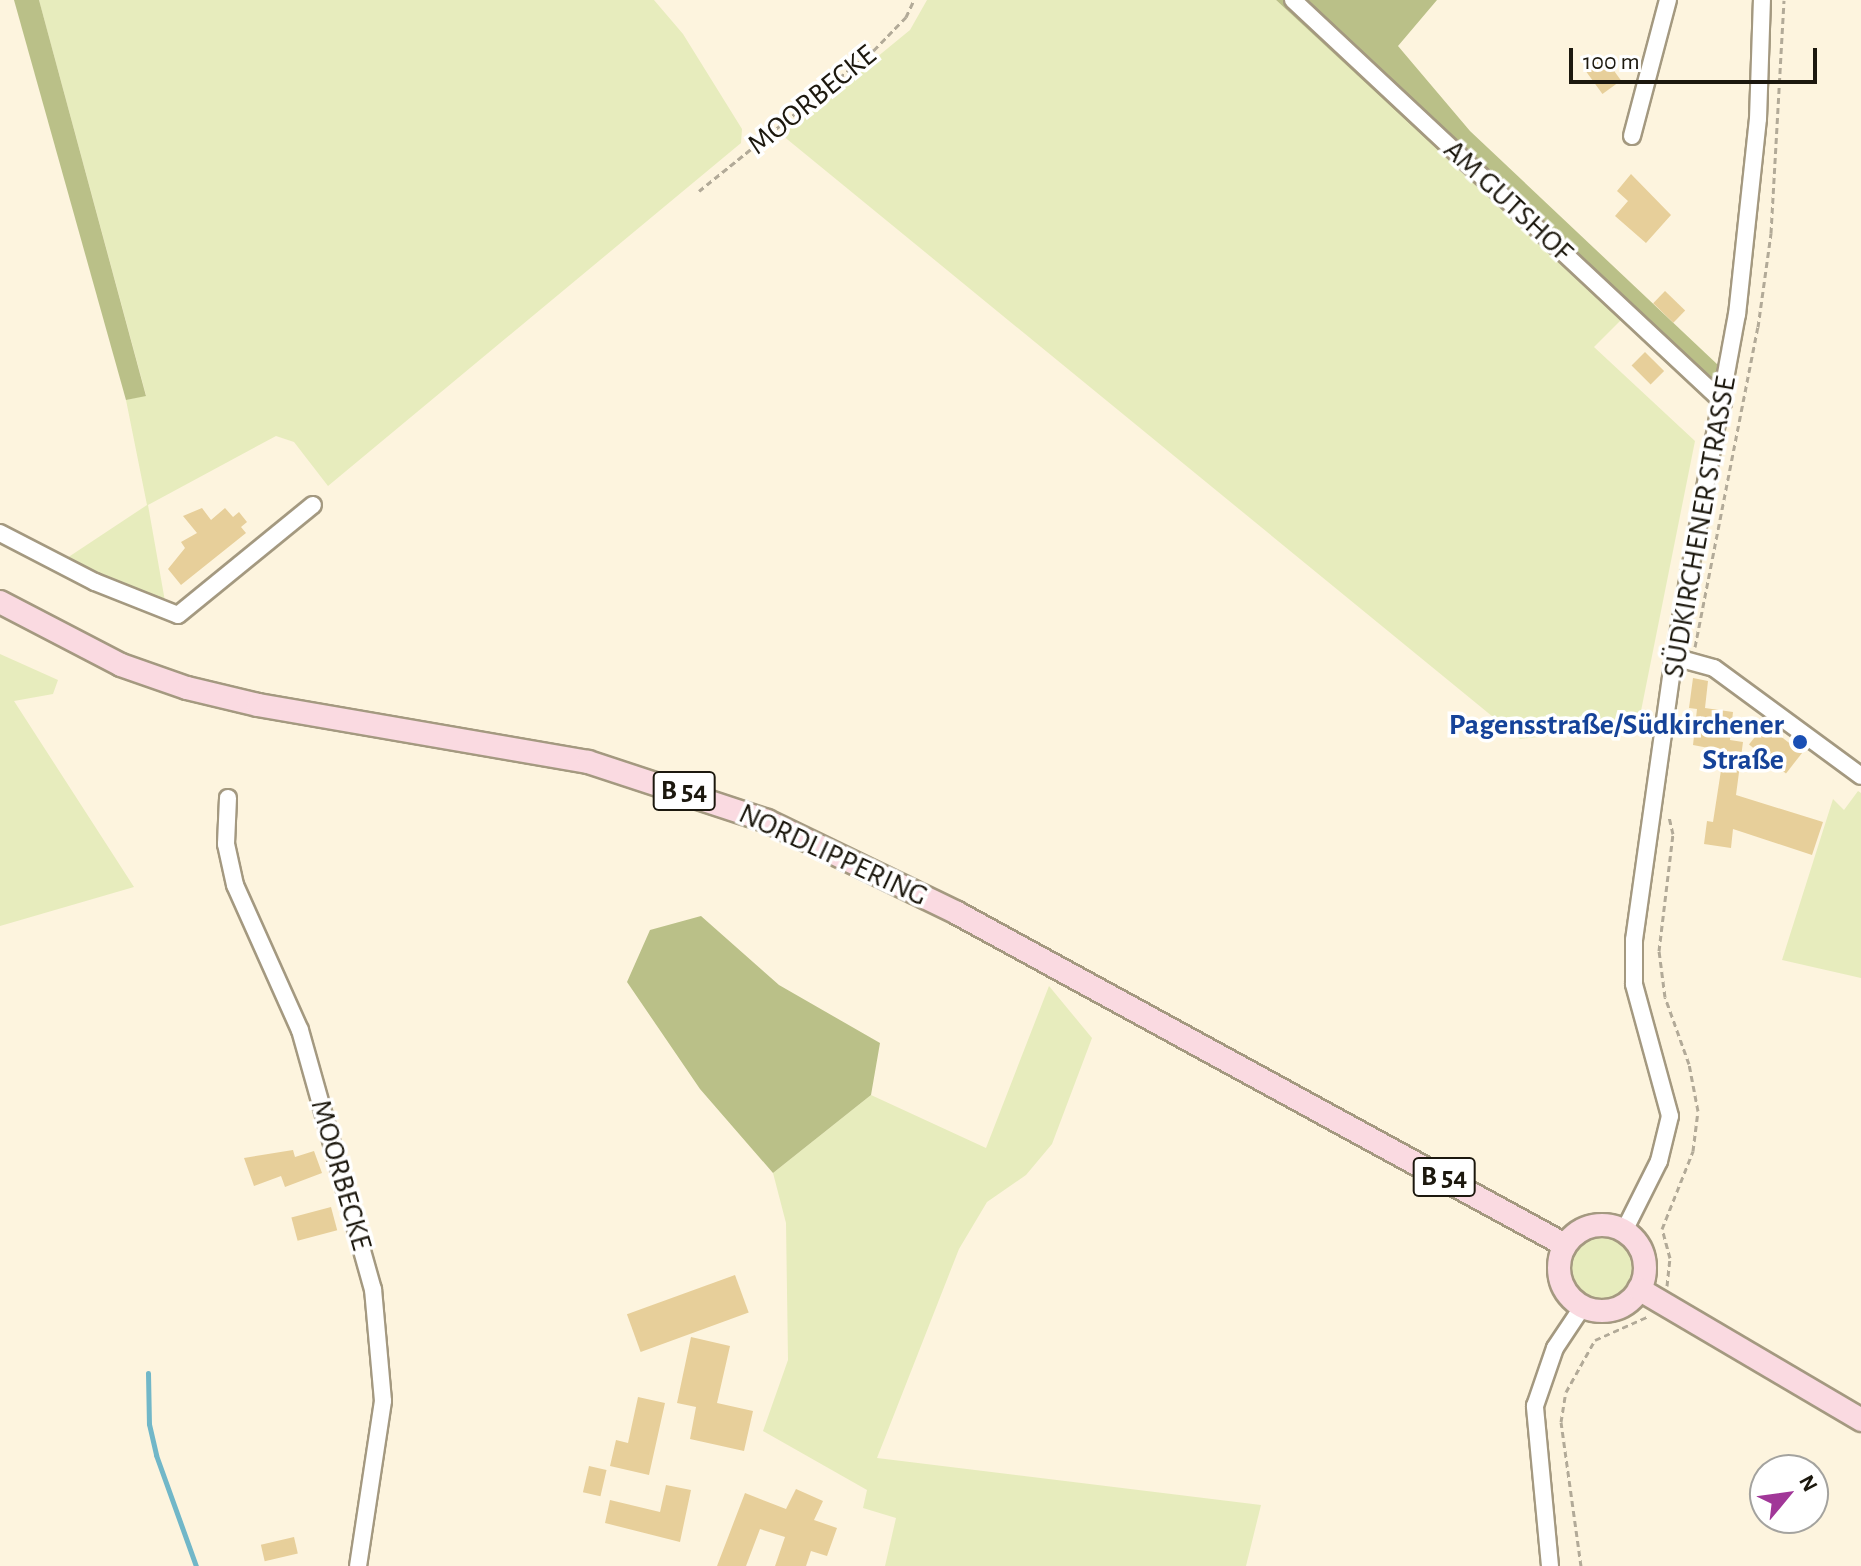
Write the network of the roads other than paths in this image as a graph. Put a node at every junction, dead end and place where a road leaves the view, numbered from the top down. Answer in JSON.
{"nodes":[{"id":1,"x":1293,"y":0,"type":"edge"},
{"id":2,"x":1668,"y":0,"type":"edge"},
{"id":3,"x":1762,"y":0,"type":"edge"},
{"id":4,"x":1632,"y":136,"type":"dead end"},
{"id":5,"x":1723,"y":402,"type":"junction"},
{"id":6,"x":313,"y":505,"type":"dead end"},
{"id":7,"x":0,"y":533,"type":"edge"},
{"id":8,"x":0,"y":602,"type":"edge"},
{"id":9,"x":1674,"y":657,"type":"junction"},
{"id":10,"x":1861,"y":776,"type":"edge"},
{"id":11,"x":228,"y":798,"type":"dead end"},
{"id":12,"x":1624,"y":1231,"type":"junction"},
{"id":13,"x":1565,"y":1245,"type":"junction"},
{"id":14,"x":1649,"y":1295,"type":"junction"},
{"id":15,"x":1583,"y":1306,"type":"junction"},
{"id":16,"x":1861,"y":1420,"type":"edge"},
{"id":17,"x":358,"y":1566,"type":"edge"},
{"id":18,"x":1550,"y":1566,"type":"edge"}],
"edges":[{"from":1,"to":5,"type":"street","name":"AM GUTSHOF"},
{"from":2,"to":4,"type":"street"},
{"from":3,"to":5,"type":"street","name":"SÜDKIRCHENER STRASSE"},
{"from":5,"to":9,"type":"street","name":"SÜDKIRCHENER STRASSE"},
{"from":6,"to":7,"type":"street"},
{"from":8,"to":13,"type":"main road","name":"NORDLIPPERING","number":"B 54"},
{"from":9,"to":10,"type":"street"},
{"from":9,"to":12,"type":"street","name":"SÜDKIRCHENER STRASSE"},
{"from":11,"to":17,"type":"street","name":"MOORBECKE"},
{"from":12,"to":13,"type":"main road"},
{"from":12,"to":14,"type":"main road"},
{"from":13,"to":15,"type":"main road"},
{"from":14,"to":15,"type":"main road"},
{"from":14,"to":16,"type":"main road"},
{"from":15,"to":18,"type":"street"}]}
